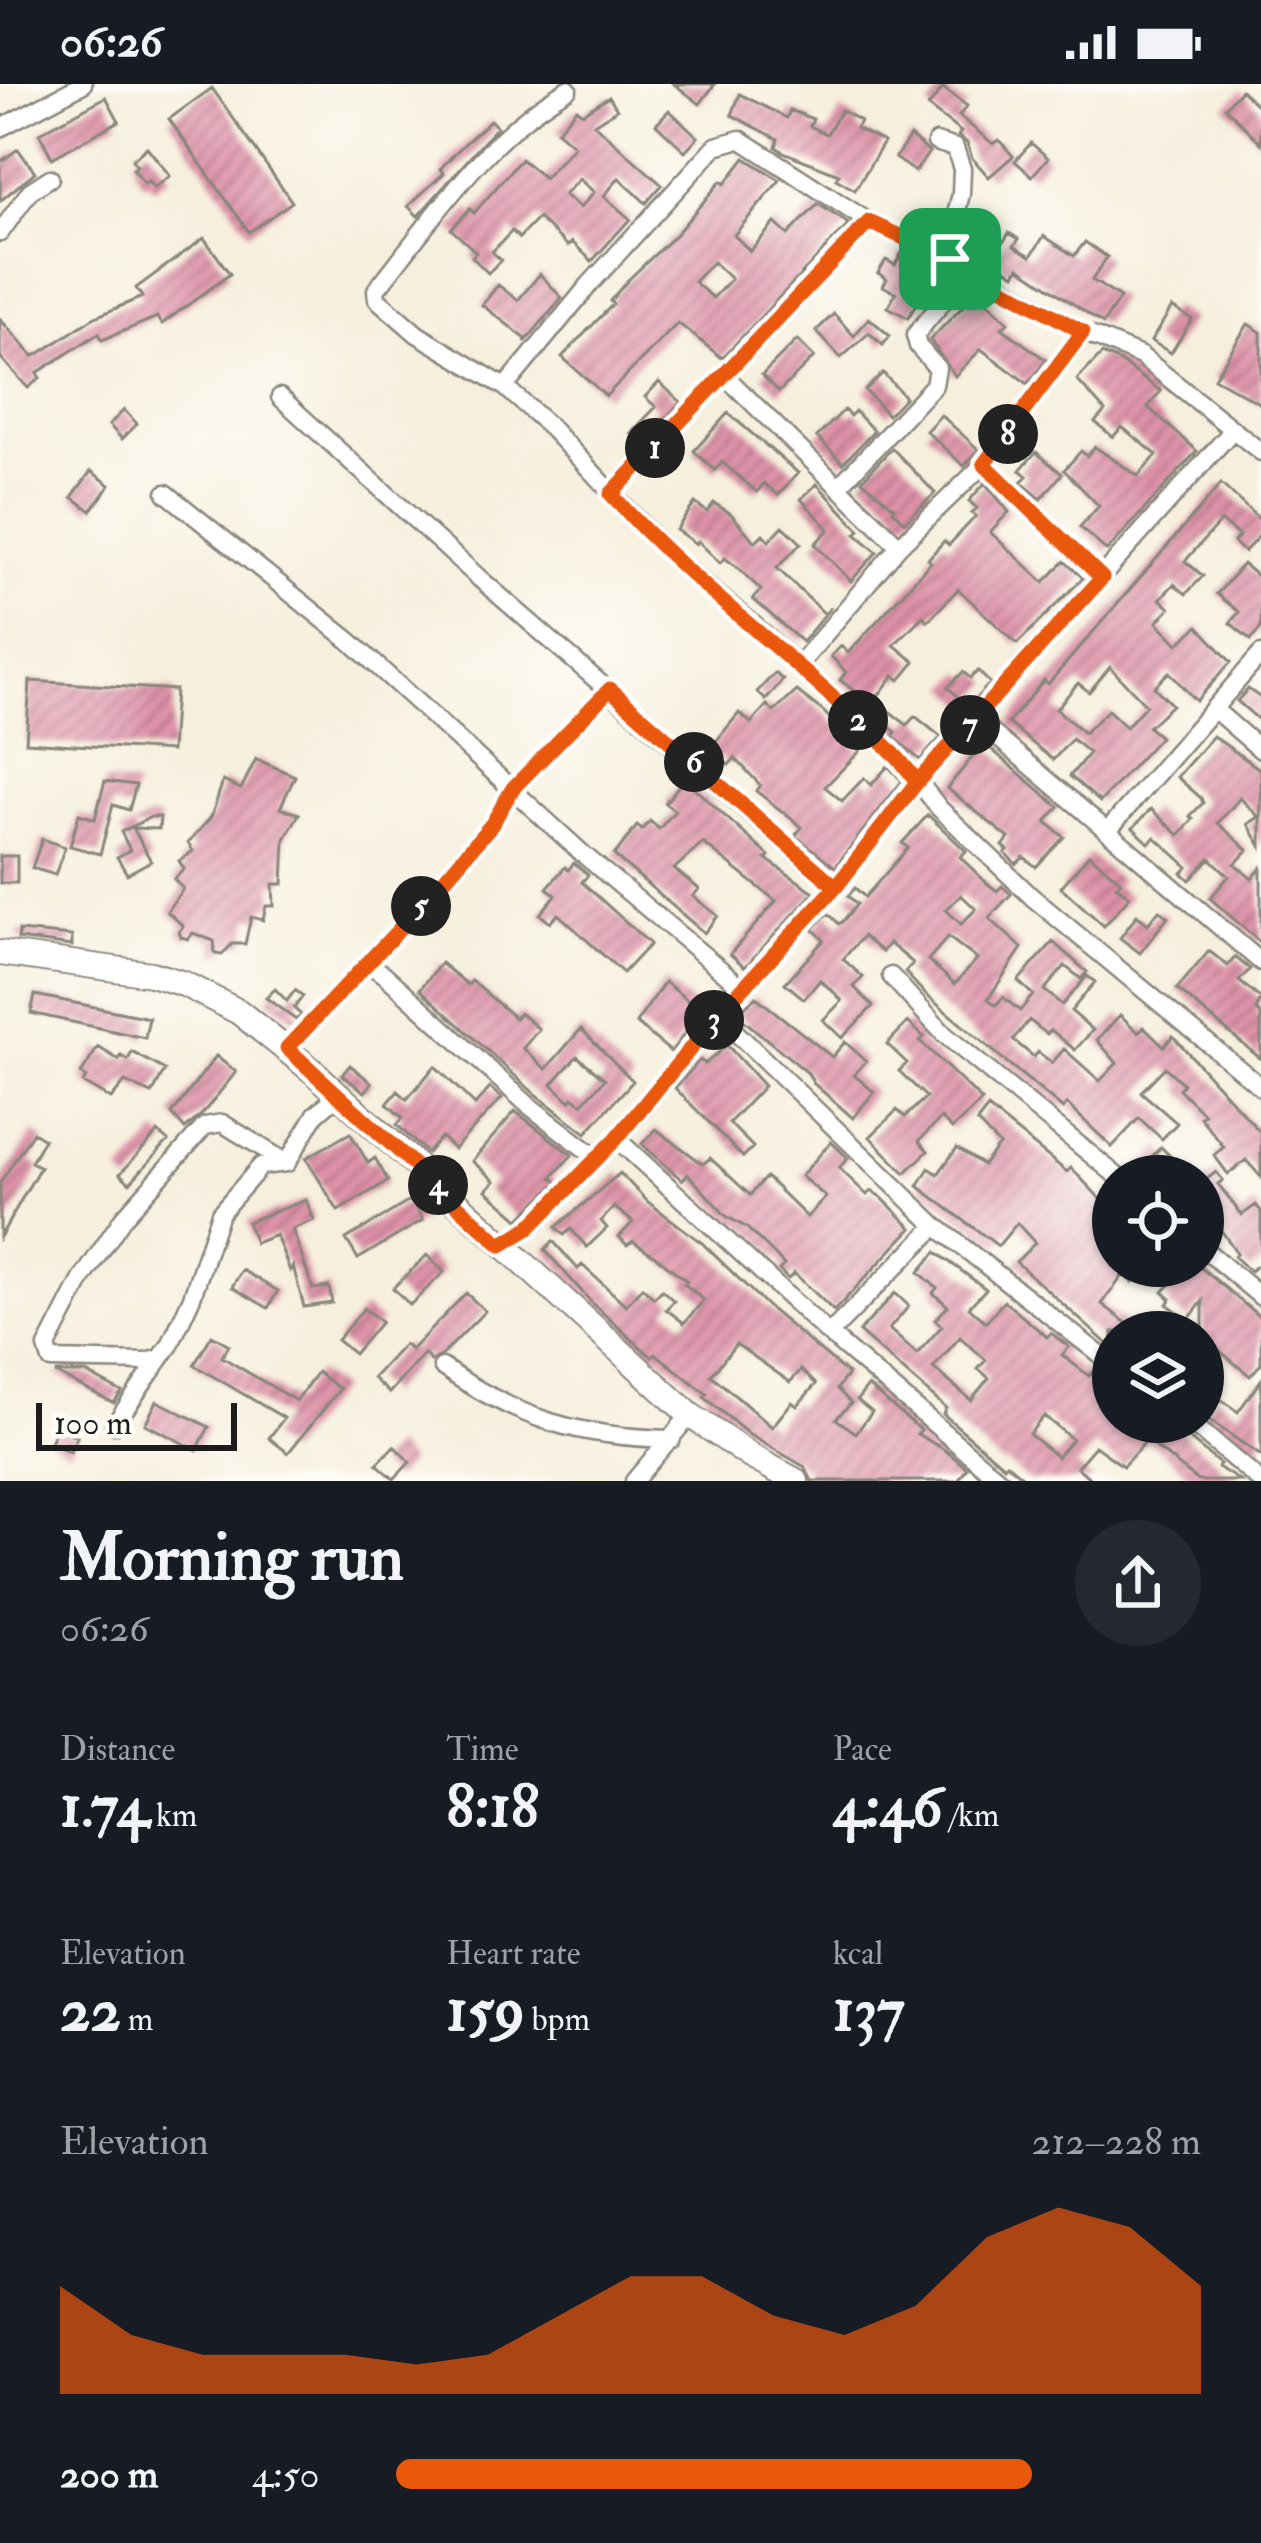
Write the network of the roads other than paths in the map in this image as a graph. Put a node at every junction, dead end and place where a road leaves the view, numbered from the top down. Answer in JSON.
{"nodes":[{"id":1,"x":83,"y":84,"type":"edge"},
{"id":2,"x":568,"y":89,"type":"dead end"},
{"id":3,"x":0,"y":128,"type":"edge"},
{"id":4,"x":936,"y":142,"type":"dead end"},
{"id":5,"x":50,"y":178,"type":"dead end"},
{"id":6,"x":869,"y":222,"type":"junction"},
{"id":7,"x":0,"y":233,"type":"edge"},
{"id":8,"x":950,"y":259,"type":"junction"},
{"id":9,"x":971,"y":268,"type":"junction"},
{"id":10,"x":1083,"y":332,"type":"junction"},
{"id":11,"x":724,"y":375,"type":"junction"},
{"id":12,"x":506,"y":387,"type":"junction"},
{"id":13,"x":280,"y":397,"type":"dead end"},
{"id":14,"x":1232,"y":432,"type":"junction"},
{"id":15,"x":1261,"y":452,"type":"edge"},
{"id":16,"x":984,"y":464,"type":"junction"},
{"id":17,"x":840,"y":485,"type":"junction"},
{"id":18,"x":166,"y":493,"type":"dead end"},
{"id":19,"x":611,"y":494,"type":"junction"},
{"id":20,"x":899,"y":546,"type":"junction"},
{"id":21,"x":1102,"y":578,"type":"junction"},
{"id":22,"x":1261,"y":654,"type":"edge"},
{"id":23,"x":798,"y":666,"type":"junction"},
{"id":24,"x":610,"y":689,"type":"junction"},
{"id":25,"x":1214,"y":710,"type":"junction"},
{"id":26,"x":976,"y":719,"type":"junction"},
{"id":27,"x":1261,"y":750,"type":"edge"},
{"id":28,"x":917,"y":782,"type":"junction"},
{"id":29,"x":513,"y":788,"type":"junction"},
{"id":30,"x":1108,"y":830,"type":"junction"},
{"id":31,"x":836,"y":887,"type":"junction"},
{"id":32,"x":0,"y":953,"type":"edge"},
{"id":33,"x":1261,"y":962,"type":"edge"},
{"id":34,"x":368,"y":964,"type":"junction"},
{"id":35,"x":891,"y":976,"type":"dead end"},
{"id":36,"x":744,"y":989,"type":"junction"},
{"id":37,"x":718,"y":1015,"type":"junction"},
{"id":38,"x":287,"y":1048,"type":"junction"},
{"id":39,"x":1261,"y":1087,"type":"edge"},
{"id":40,"x":339,"y":1094,"type":"junction"},
{"id":41,"x":616,"y":1139,"type":"junction"},
{"id":42,"x":1092,"y":1156,"type":"edge"},
{"id":43,"x":598,"y":1159,"type":"junction"},
{"id":44,"x":287,"y":1163,"type":"junction"},
{"id":45,"x":936,"y":1226,"type":"junction"},
{"id":46,"x":501,"y":1245,"type":"junction"},
{"id":47,"x":1224,"y":1266,"type":"edge"},
{"id":48,"x":1261,"y":1297,"type":"edge"},
{"id":49,"x":829,"y":1334,"type":"junction"},
{"id":50,"x":1092,"y":1349,"type":"edge"},
{"id":51,"x":158,"y":1359,"type":"junction"},
{"id":52,"x":442,"y":1367,"type":"dead end"},
{"id":53,"x":690,"y":1415,"type":"junction"},
{"id":54,"x":114,"y":1425,"type":"dead end"},
{"id":55,"x":671,"y":1439,"type":"junction"},
{"id":56,"x":1215,"y":1443,"type":"edge"},
{"id":57,"x":634,"y":1481,"type":"edge"},
{"id":58,"x":796,"y":1481,"type":"edge"},
{"id":59,"x":1001,"y":1481,"type":"edge"},
{"id":60,"x":1260,"y":1481,"type":"edge"}],
"edges":[{"from":1,"to":3,"type":"street"},
{"from":2,"to":12,"type":"street"},
{"from":4,"to":8,"type":"street"},
{"from":5,"to":7,"type":"street"},
{"from":6,"to":8,"type":"street"},
{"from":6,"to":11,"type":"street"},
{"from":6,"to":12,"type":"street"},
{"from":8,"to":9,"type":"street"},
{"from":9,"to":10,"type":"street"},
{"from":9,"to":17,"type":"street"},
{"from":10,"to":14,"type":"street"},
{"from":10,"to":16,"type":"street"},
{"from":11,"to":17,"type":"street"},
{"from":11,"to":19,"type":"street"},
{"from":12,"to":19,"type":"street"},
{"from":13,"to":24,"type":"street"},
{"from":14,"to":15,"type":"street"},
{"from":14,"to":21,"type":"street"},
{"from":16,"to":20,"type":"street"},
{"from":16,"to":21,"type":"street"},
{"from":17,"to":20,"type":"street"},
{"from":18,"to":29,"type":"street"},
{"from":19,"to":23,"type":"street"},
{"from":20,"to":23,"type":"street"},
{"from":21,"to":26,"type":"street"},
{"from":22,"to":25,"type":"street"},
{"from":23,"to":28,"type":"street"},
{"from":24,"to":29,"type":"street"},
{"from":24,"to":31,"type":"street"},
{"from":25,"to":27,"type":"street"},
{"from":25,"to":30,"type":"street"},
{"from":26,"to":28,"type":"street"},
{"from":26,"to":30,"type":"street"},
{"from":28,"to":31,"type":"street"},
{"from":28,"to":39,"type":"street"},
{"from":29,"to":34,"type":"street"},
{"from":29,"to":36,"type":"street"},
{"from":30,"to":33,"type":"street"},
{"from":31,"to":36,"type":"street"},
{"from":32,"to":38,"type":"street"},
{"from":34,"to":38,"type":"street"},
{"from":34,"to":43,"type":"street"},
{"from":35,"to":42,"type":"street"},
{"from":36,"to":37,"type":"street"},
{"from":37,"to":41,"type":"street"},
{"from":37,"to":45,"type":"street"},
{"from":38,"to":40,"type":"street"},
{"from":40,"to":44,"type":"street"},
{"from":40,"to":46,"type":"street"},
{"from":41,"to":43,"type":"street"},
{"from":41,"to":49,"type":"street"},
{"from":43,"to":46,"type":"street"},
{"from":44,"to":51,"type":"street"},
{"from":44,"to":51,"type":"street"},
{"from":45,"to":49,"type":"street"},
{"from":45,"to":50,"type":"street"},
{"from":46,"to":53,"type":"street"},
{"from":47,"to":48,"type":"street"},
{"from":49,"to":59,"type":"street"},
{"from":51,"to":54,"type":"street"},
{"from":52,"to":55,"type":"street"},
{"from":53,"to":55,"type":"street"},
{"from":53,"to":58,"type":"street"},
{"from":55,"to":57,"type":"street"},
{"from":56,"to":60,"type":"street"}]}
